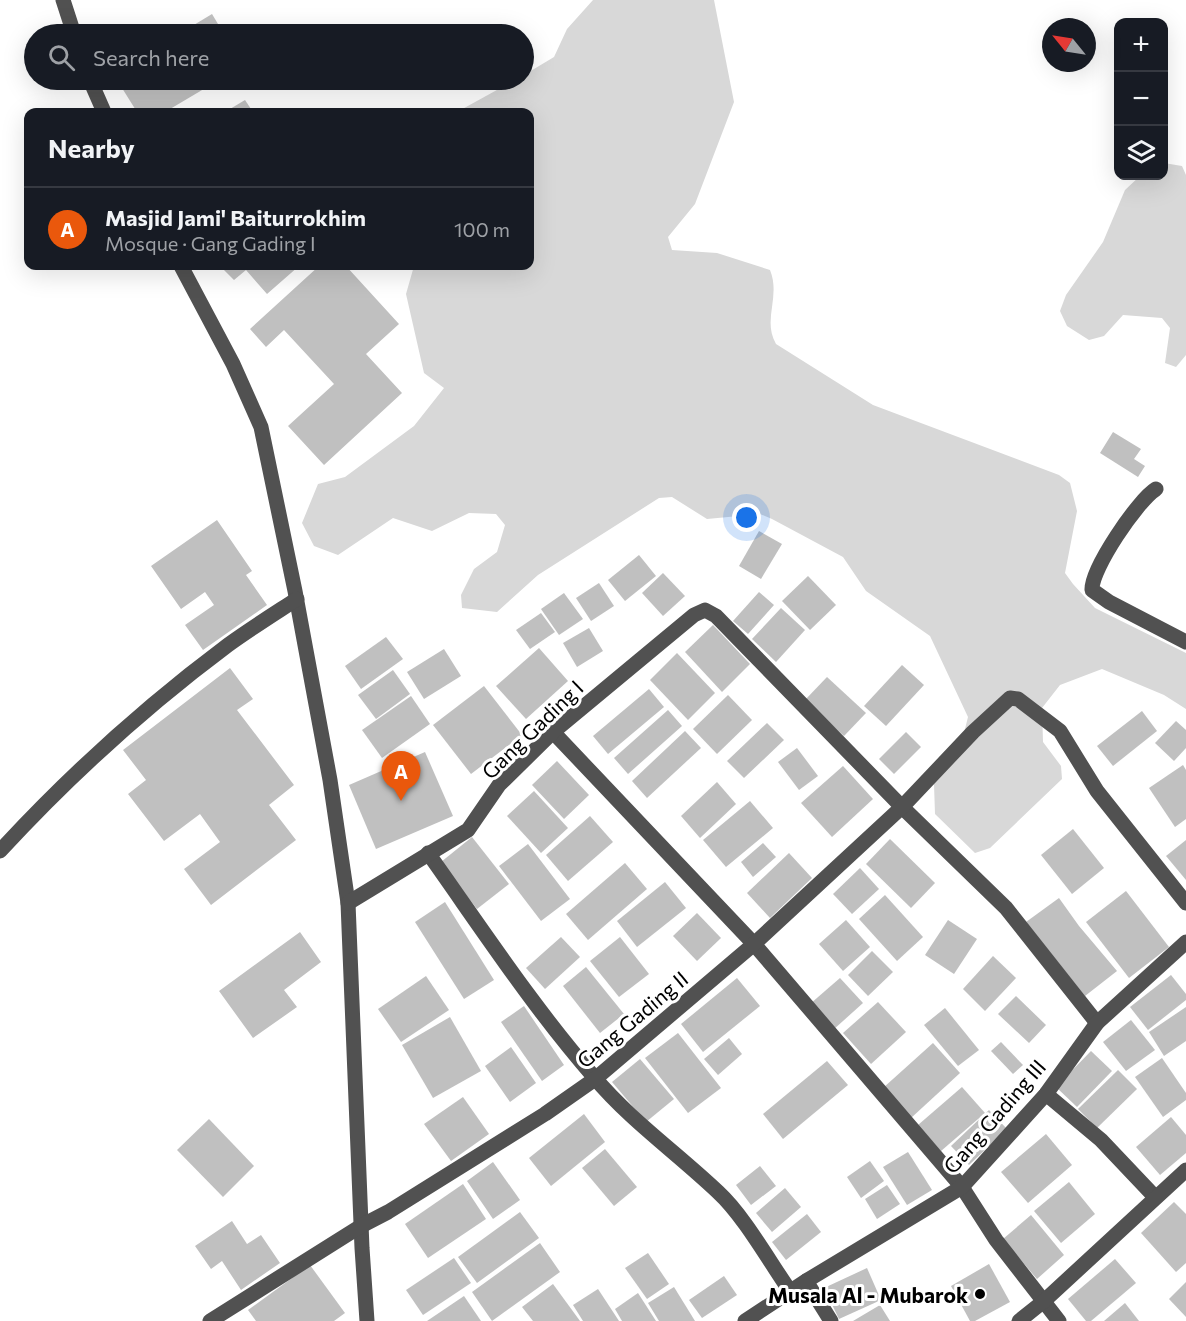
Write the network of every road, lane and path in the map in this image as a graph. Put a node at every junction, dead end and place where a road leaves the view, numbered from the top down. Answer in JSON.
{"nodes":[{"id":1,"x":63,"y":0,"type":"edge"},
{"id":2,"x":71,"y":24,"type":"edge"},
{"id":3,"x":94,"y":90,"type":"edge"},
{"id":4,"x":102,"y":108,"type":"edge"},
{"id":5,"x":183,"y":270,"type":"edge"},
{"id":6,"x":1156,"y":489,"type":"dead end"},
{"id":7,"x":297,"y":599,"type":"junction"},
{"id":8,"x":1186,"y":642,"type":"edge"},
{"id":9,"x":553,"y":732,"type":"junction"},
{"id":10,"x":902,"y":807,"type":"junction"},
{"id":11,"x":0,"y":851,"type":"edge"},
{"id":12,"x":428,"y":854,"type":"junction"},
{"id":13,"x":348,"y":903,"type":"junction"},
{"id":14,"x":1186,"y":903,"type":"edge"},
{"id":15,"x":1186,"y":942,"type":"edge"},
{"id":16,"x":754,"y":944,"type":"junction"},
{"id":17,"x":1097,"y":1023,"type":"junction"},
{"id":18,"x":595,"y":1079,"type":"junction"},
{"id":19,"x":1046,"y":1094,"type":"junction"},
{"id":20,"x":1186,"y":1170,"type":"edge"},
{"id":21,"x":962,"y":1188,"type":"junction"},
{"id":22,"x":1155,"y":1197,"type":"junction"},
{"id":23,"x":361,"y":1226,"type":"junction"},
{"id":24,"x":806,"y":1281,"type":"junction"},
{"id":25,"x":790,"y":1291,"type":"junction"},
{"id":26,"x":1044,"y":1301,"type":"junction"},
{"id":27,"x":210,"y":1321,"type":"edge"},
{"id":28,"x":367,"y":1321,"type":"edge"},
{"id":29,"x":745,"y":1321,"type":"edge"},
{"id":30,"x":831,"y":1321,"type":"edge"},
{"id":31,"x":1019,"y":1321,"type":"edge"},
{"id":32,"x":1059,"y":1321,"type":"edge"}],
"edges":[{"from":1,"to":2,"type":"street"},
{"from":3,"to":4,"type":"street"},
{"from":5,"to":7,"type":"street"},
{"from":6,"to":8,"type":"street"},
{"from":7,"to":11,"type":"street"},
{"from":7,"to":13,"type":"street"},
{"from":9,"to":10,"type":"street","name":"Gang Gading I"},
{"from":9,"to":12,"type":"street","name":"Gang Gading I"},
{"from":9,"to":16,"type":"street"},
{"from":10,"to":14,"type":"street","name":"Gang Gading II"},
{"from":10,"to":16,"type":"street","name":"Gang Gading II"},
{"from":10,"to":17,"type":"street"},
{"from":12,"to":13,"type":"street","name":"Gang Gading I"},
{"from":12,"to":18,"type":"street"},
{"from":13,"to":23,"type":"street"},
{"from":15,"to":17,"type":"street","name":"Gang Gading III"},
{"from":16,"to":18,"type":"street","name":"Gang Gading II"},
{"from":16,"to":21,"type":"street"},
{"from":17,"to":19,"type":"street","name":"Gang Gading III"},
{"from":18,"to":23,"type":"street","name":"Gang Gading II"},
{"from":18,"to":25,"type":"street"},
{"from":19,"to":21,"type":"street","name":"Gang Gading III"},
{"from":19,"to":22,"type":"street"},
{"from":20,"to":22,"type":"street"},
{"from":21,"to":24,"type":"street","name":"Gang Gading III"},
{"from":21,"to":26,"type":"street"},
{"from":22,"to":26,"type":"street"},
{"from":23,"to":27,"type":"street","name":"Gang Gading II"},
{"from":23,"to":28,"type":"street"},
{"from":24,"to":25,"type":"street","name":"Gang Gading III"},
{"from":24,"to":30,"type":"street"},
{"from":25,"to":29,"type":"street","name":"Gang Gading III"},
{"from":26,"to":31,"type":"street"},
{"from":26,"to":32,"type":"street"}]}
